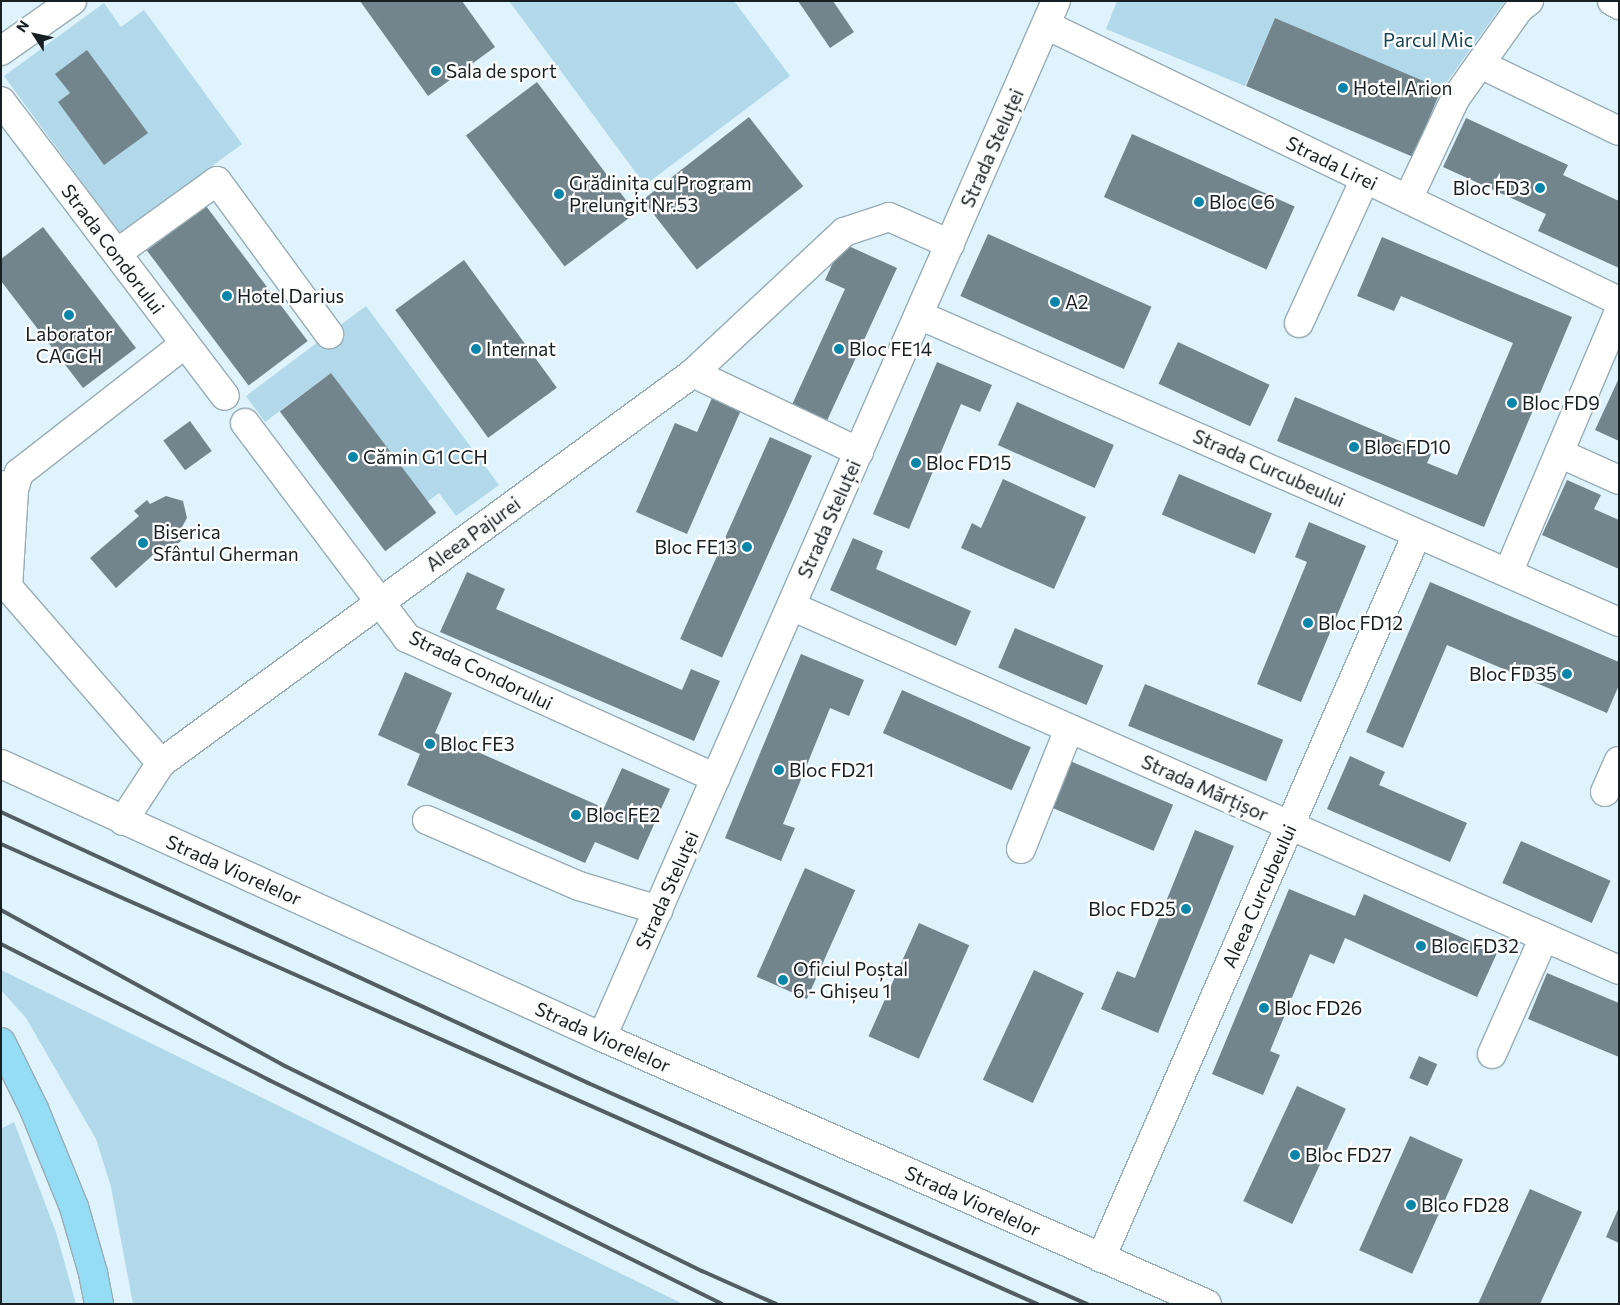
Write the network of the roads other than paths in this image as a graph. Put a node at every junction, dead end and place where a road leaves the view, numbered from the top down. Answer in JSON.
{"nodes":[{"id":1,"x":72,"y":1,"type":"edge"},
{"id":2,"x":1529,"y":1,"type":"edge"},
{"id":3,"x":1612,"y":1,"type":"edge"},
{"id":4,"x":1619,"y":5,"type":"edge"},
{"id":5,"x":1051,"y":13,"type":"edge"},
{"id":6,"x":1,"y":51,"type":"edge"},
{"id":7,"x":1480,"y":64,"type":"junction"},
{"id":8,"x":1,"y":101,"type":"edge"},
{"id":9,"x":1619,"y":131,"type":"edge"},
{"id":10,"x":1365,"y":179,"type":"junction"},
{"id":11,"x":1408,"y":199,"type":"junction"},
{"id":12,"x":950,"y":244,"type":"junction"},
{"id":13,"x":117,"y":254,"type":"junction"},
{"id":14,"x":1619,"y":301,"type":"edge"},
{"id":15,"x":1619,"y":312,"type":"edge"},
{"id":16,"x":919,"y":315,"type":"junction"},
{"id":17,"x":1299,"y":322,"type":"dead end"},
{"id":18,"x":329,"y":334,"type":"dead end"},
{"id":19,"x":185,"y":344,"type":"junction"},
{"id":20,"x":692,"y":373,"type":"junction"},
{"id":21,"x":224,"y":396,"type":"dead end"},
{"id":22,"x":245,"y":423,"type":"dead end"},
{"id":23,"x":859,"y":452,"type":"junction"},
{"id":24,"x":1559,"y":453,"type":"junction"},
{"id":25,"x":1619,"y":480,"type":"edge"},
{"id":26,"x":8,"y":488,"type":"edge"},
{"id":27,"x":1417,"y":534,"type":"junction"},
{"id":28,"x":1508,"y":574,"type":"junction"},
{"id":29,"x":380,"y":602,"type":"junction"},
{"id":30,"x":791,"y":606,"type":"junction"},
{"id":31,"x":1619,"y":622,"type":"edge"},
{"id":32,"x":1069,"y":729,"type":"junction"},
{"id":33,"x":1619,"y":761,"type":"edge"},
{"id":34,"x":161,"y":763,"type":"junction"},
{"id":35,"x":1,"y":764,"type":"edge"},
{"id":36,"x":716,"y":778,"type":"junction"},
{"id":37,"x":1605,"y":792,"type":"dead end"},
{"id":38,"x":427,"y":820,"type":"dead end"},
{"id":39,"x":123,"y":821,"type":"junction"},
{"id":40,"x":1290,"y":826,"type":"junction"},
{"id":41,"x":1021,"y":849,"type":"dead end"},
{"id":42,"x":658,"y":910,"type":"junction"},
{"id":43,"x":1544,"y":937,"type":"junction"},
{"id":44,"x":1619,"y":970,"type":"edge"},
{"id":45,"x":602,"y":1037,"type":"junction"},
{"id":46,"x":1,"y":1042,"type":"edge"},
{"id":47,"x":1492,"y":1054,"type":"dead end"},
{"id":48,"x":1,"y":1078,"type":"edge"},
{"id":49,"x":34,"y":1109,"type":"junction"},
{"id":50,"x":1100,"y":1258,"type":"junction"},
{"id":51,"x":99,"y":1304,"type":"edge"},
{"id":52,"x":1207,"y":1304,"type":"edge"}],
"edges":[{"from":1,"to":6,"type":"street"},
{"from":2,"to":7,"type":"street"},
{"from":3,"to":4,"type":"street"},
{"from":5,"to":10,"type":"street","name":"Strada Lirei"},
{"from":5,"to":12,"type":"street","name":"Strada Steluței"},
{"from":7,"to":9,"type":"street"},
{"from":7,"to":11,"type":"street"},
{"from":8,"to":13,"type":"street","name":"Strada Condorului"},
{"from":10,"to":11,"type":"street","name":"Strada Lirei"},
{"from":10,"to":17,"type":"street"},
{"from":11,"to":14,"type":"street","name":"Strada Lirei"},
{"from":12,"to":16,"type":"street","name":"Strada Steluței"},
{"from":12,"to":20,"type":"street","name":"Aleea Pajurei"},
{"from":13,"to":18,"type":"street"},
{"from":13,"to":19,"type":"street","name":"Strada Condorului"},
{"from":15,"to":24,"type":"street"},
{"from":16,"to":23,"type":"street","name":"Strada Steluței"},
{"from":16,"to":27,"type":"street","name":"Strada Curcubeului"},
{"from":19,"to":21,"type":"street","name":"Strada Condorului"},
{"from":19,"to":26,"type":"street"},
{"from":20,"to":23,"type":"street"},
{"from":20,"to":29,"type":"street","name":"Aleea Pajurei"},
{"from":22,"to":29,"type":"street","name":"Strada Condorului"},
{"from":23,"to":30,"type":"street","name":"Strada Steluței"},
{"from":24,"to":25,"type":"street"},
{"from":24,"to":28,"type":"street"},
{"from":26,"to":34,"type":"street"},
{"from":27,"to":28,"type":"street","name":"Strada Curcubeului"},
{"from":27,"to":40,"type":"street","name":"Aleea Curcubeului"},
{"from":28,"to":31,"type":"street","name":"Strada Curcubeului"},
{"from":29,"to":34,"type":"street","name":"Aleea Pajurei"},
{"from":29,"to":36,"type":"street","name":"Strada Condorului"},
{"from":30,"to":32,"type":"street","name":"Strada Mărțișor"},
{"from":30,"to":36,"type":"street","name":"Strada Steluței"},
{"from":32,"to":40,"type":"street","name":"Strada Mărțișor"},
{"from":32,"to":41,"type":"street"},
{"from":33,"to":37,"type":"street"},
{"from":34,"to":39,"type":"street","name":"Aleea Pajurei"},
{"from":35,"to":39,"type":"street","name":"Strada Viorelelor"},
{"from":36,"to":42,"type":"street","name":"Strada Steluței"},
{"from":38,"to":42,"type":"street"},
{"from":39,"to":45,"type":"street","name":"Strada Viorelelor"},
{"from":40,"to":43,"type":"street","name":"Strada Mărțișor"},
{"from":40,"to":50,"type":"street","name":"Aleea Curcubeului"},
{"from":42,"to":45,"type":"street","name":"Strada Steluței"},
{"from":43,"to":44,"type":"street","name":"Strada Mărțișor"},
{"from":43,"to":47,"type":"street"},
{"from":45,"to":50,"type":"street","name":"Strada Viorelelor"},
{"from":46,"to":49,"type":"main road"},
{"from":48,"to":49,"type":"main road"},
{"from":49,"to":51,"type":"main road"},
{"from":50,"to":52,"type":"street","name":"Strada Viorelelor"}]}
